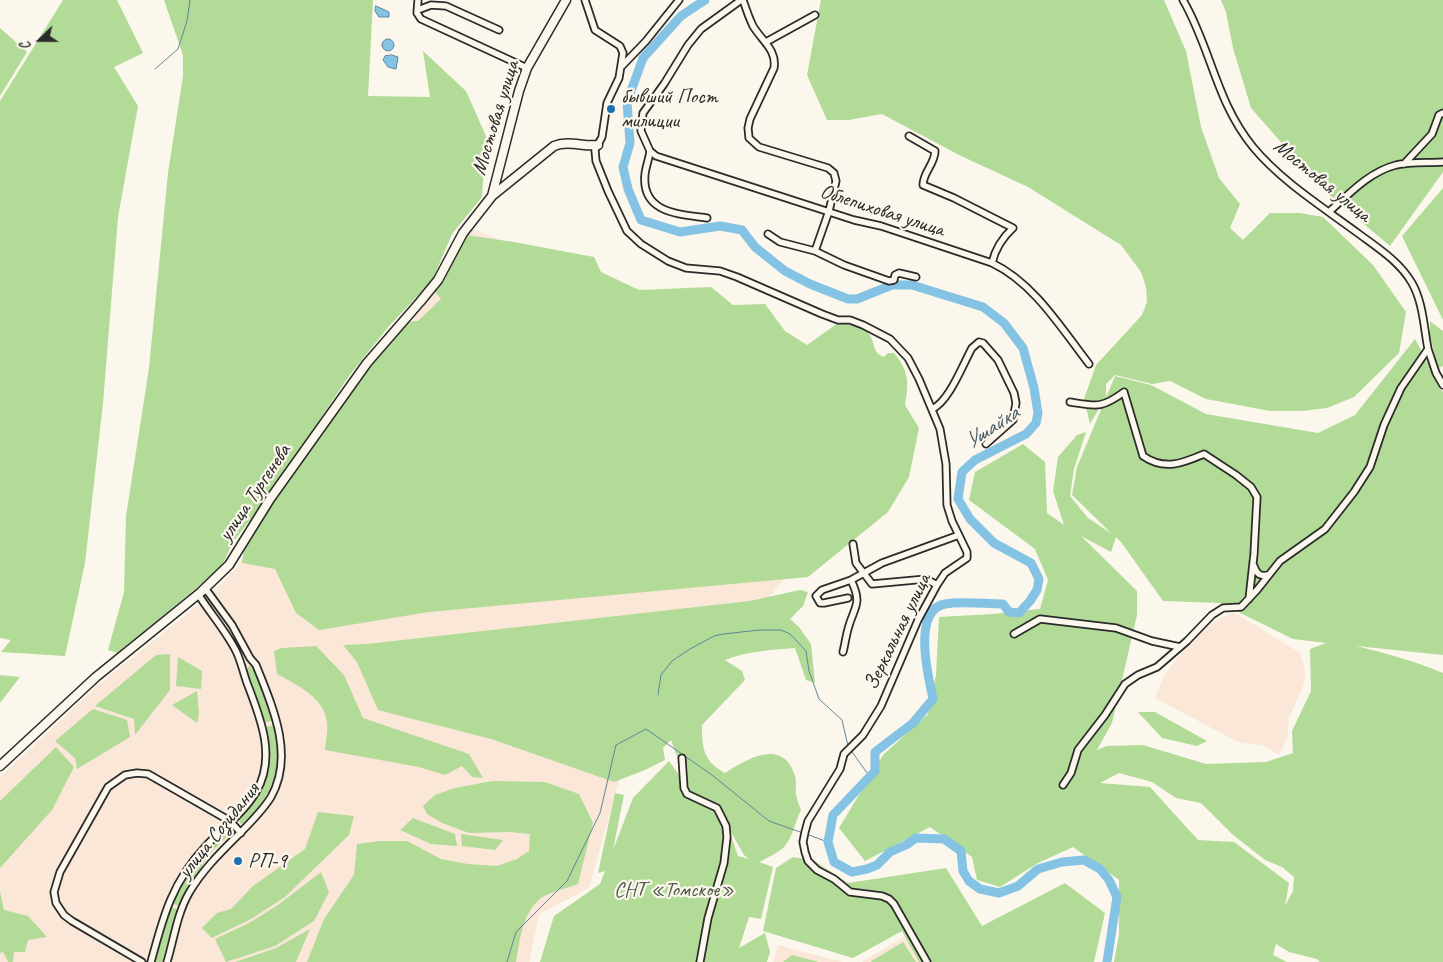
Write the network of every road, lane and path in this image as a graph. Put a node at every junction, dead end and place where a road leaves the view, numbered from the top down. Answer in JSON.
{"nodes":[{"id":1,"x":418,"y":0,"type":"edge"},
{"id":2,"x":566,"y":0,"type":"edge"},
{"id":3,"x":585,"y":0,"type":"edge"},
{"id":4,"x":679,"y":0,"type":"edge"},
{"id":5,"x":742,"y":0,"type":"edge"},
{"id":6,"x":1183,"y":0,"type":"edge"},
{"id":7,"x":418,"y":10,"type":"junction"},
{"id":8,"x":815,"y":15,"type":"dead end"},
{"id":9,"x":498,"y":30,"type":"dead end"},
{"id":10,"x":766,"y":42,"type":"junction"},
{"id":11,"x":622,"y":66,"type":"junction"},
{"id":12,"x":526,"y":68,"type":"junction"},
{"id":13,"x":1443,"y":112,"type":"edge"},
{"id":14,"x":909,"y":136,"type":"dead end"},
{"id":15,"x":598,"y":145,"type":"junction"},
{"id":16,"x":650,"y":151,"type":"junction"},
{"id":17,"x":1443,"y":162,"type":"edge"},
{"id":18,"x":1404,"y":164,"type":"junction"},
{"id":19,"x":492,"y":196,"type":"junction"},
{"id":20,"x":830,"y":210,"type":"junction"},
{"id":21,"x":1330,"y":211,"type":"junction"},
{"id":22,"x":707,"y":218,"type":"dead end"},
{"id":23,"x":768,"y":234,"type":"dead end"},
{"id":24,"x":815,"y":251,"type":"junction"},
{"id":25,"x":992,"y":263,"type":"junction"},
{"id":26,"x":916,"y":277,"type":"dead end"},
{"id":27,"x":1428,"y":349,"type":"junction"},
{"id":28,"x":1089,"y":364,"type":"dead end"},
{"id":29,"x":1443,"y":385,"type":"edge"},
{"id":30,"x":1070,"y":402,"type":"dead end"},
{"id":31,"x":932,"y":409,"type":"junction"},
{"id":32,"x":986,"y":444,"type":"dead end"},
{"id":33,"x":958,"y":534,"type":"junction"},
{"id":34,"x":854,"y":544,"type":"dead end"},
{"id":35,"x":1253,"y":564,"type":"junction"},
{"id":36,"x":863,"y":573,"type":"junction"},
{"id":37,"x":1268,"y":575,"type":"junction"},
{"id":38,"x":851,"y":580,"type":"junction"},
{"id":39,"x":937,"y":584,"type":"junction"},
{"id":40,"x":205,"y":588,"type":"junction"},
{"id":41,"x":198,"y":594,"type":"junction"},
{"id":42,"x":848,"y":598,"type":"dead end"},
{"id":43,"x":1249,"y":599,"type":"junction"},
{"id":44,"x":1014,"y":634,"type":"dead end"},
{"id":45,"x":1180,"y":647,"type":"junction"},
{"id":46,"x":843,"y":652,"type":"dead end"},
{"id":47,"x":256,"y":664,"type":"junction"},
{"id":48,"x":243,"y":671,"type":"junction"},
{"id":49,"x":682,"y":758,"type":"dead end"},
{"id":50,"x":0,"y":766,"type":"edge"},
{"id":51,"x":1063,"y":785,"type":"dead end"},
{"id":52,"x":230,"y":821,"type":"junction"},
{"id":53,"x":240,"y":832,"type":"junction"},
{"id":54,"x":142,"y":962,"type":"edge"},
{"id":55,"x":151,"y":962,"type":"edge"},
{"id":56,"x":166,"y":962,"type":"edge"},
{"id":57,"x":700,"y":962,"type":"edge"},
{"id":58,"x":927,"y":962,"type":"edge"}],
"edges":[{"from":1,"to":7,"type":"street"},
{"from":2,"to":12,"type":"street","name":"Мостовая улица"},
{"from":3,"to":11,"type":"street"},
{"from":4,"to":11,"type":"street"},
{"from":5,"to":10,"type":"street"},
{"from":5,"to":16,"type":"street"},
{"from":6,"to":21,"type":"street","name":"Мостовая улица"},
{"from":7,"to":9,"type":"street"},
{"from":7,"to":12,"type":"street"},
{"from":8,"to":10,"type":"street"},
{"from":10,"to":20,"type":"street"},
{"from":11,"to":15,"type":"street","name":"Зеркальная улица"},
{"from":12,"to":19,"type":"street","name":"Мостовая улица"},
{"from":13,"to":18,"type":"street"},
{"from":14,"to":25,"type":"street"},
{"from":15,"to":19,"type":"street"},
{"from":15,"to":31,"type":"street","name":"Зеркальная улица"},
{"from":16,"to":20,"type":"street","name":"Облепиховая улица"},
{"from":16,"to":22,"type":"street"},
{"from":17,"to":18,"type":"street"},
{"from":18,"to":21,"type":"street"},
{"from":19,"to":40,"type":"street","name":"улица Тургенева"},
{"from":20,"to":24,"type":"street"},
{"from":20,"to":25,"type":"street","name":"Облепиховая улица"},
{"from":21,"to":27,"type":"street","name":"Мостовая улица"},
{"from":23,"to":24,"type":"street"},
{"from":24,"to":26,"type":"street"},
{"from":25,"to":28,"type":"street","name":"Облепиховая улица"},
{"from":27,"to":29,"type":"street","name":"Мостовая улица"},
{"from":27,"to":37,"type":"street"},
{"from":30,"to":35,"type":"street"},
{"from":31,"to":32,"type":"street"},
{"from":31,"to":33,"type":"street","name":"Зеркальная улица"},
{"from":33,"to":36,"type":"street"},
{"from":33,"to":39,"type":"street","name":"Зеркальная улица"},
{"from":34,"to":36,"type":"street"},
{"from":35,"to":37,"type":"street"},
{"from":35,"to":43,"type":"street"},
{"from":36,"to":38,"type":"street"},
{"from":36,"to":39,"type":"street"},
{"from":37,"to":43,"type":"street"},
{"from":38,"to":42,"type":"street"},
{"from":38,"to":46,"type":"street"},
{"from":39,"to":58,"type":"street","name":"Зеркальная улица"},
{"from":40,"to":41,"type":"street","name":"улица Тургенева"},
{"from":40,"to":47,"type":"street","name":"улица Созидания"},
{"from":41,"to":48,"type":"street","name":"улица Созидания"},
{"from":41,"to":50,"type":"street","name":"улица Тургенева"},
{"from":43,"to":45,"type":"street"},
{"from":44,"to":45,"type":"street"},
{"from":45,"to":51,"type":"street"},
{"from":47,"to":48,"type":"street"},
{"from":47,"to":53,"type":"street","name":"улица Созидания"},
{"from":48,"to":52,"type":"street","name":"улица Созидания"},
{"from":49,"to":57,"type":"street"},
{"from":52,"to":53,"type":"street"},
{"from":52,"to":54,"type":"street"},
{"from":52,"to":55,"type":"street","name":"улица Созидания"},
{"from":53,"to":56,"type":"street","name":"улица Созидания"}]}
